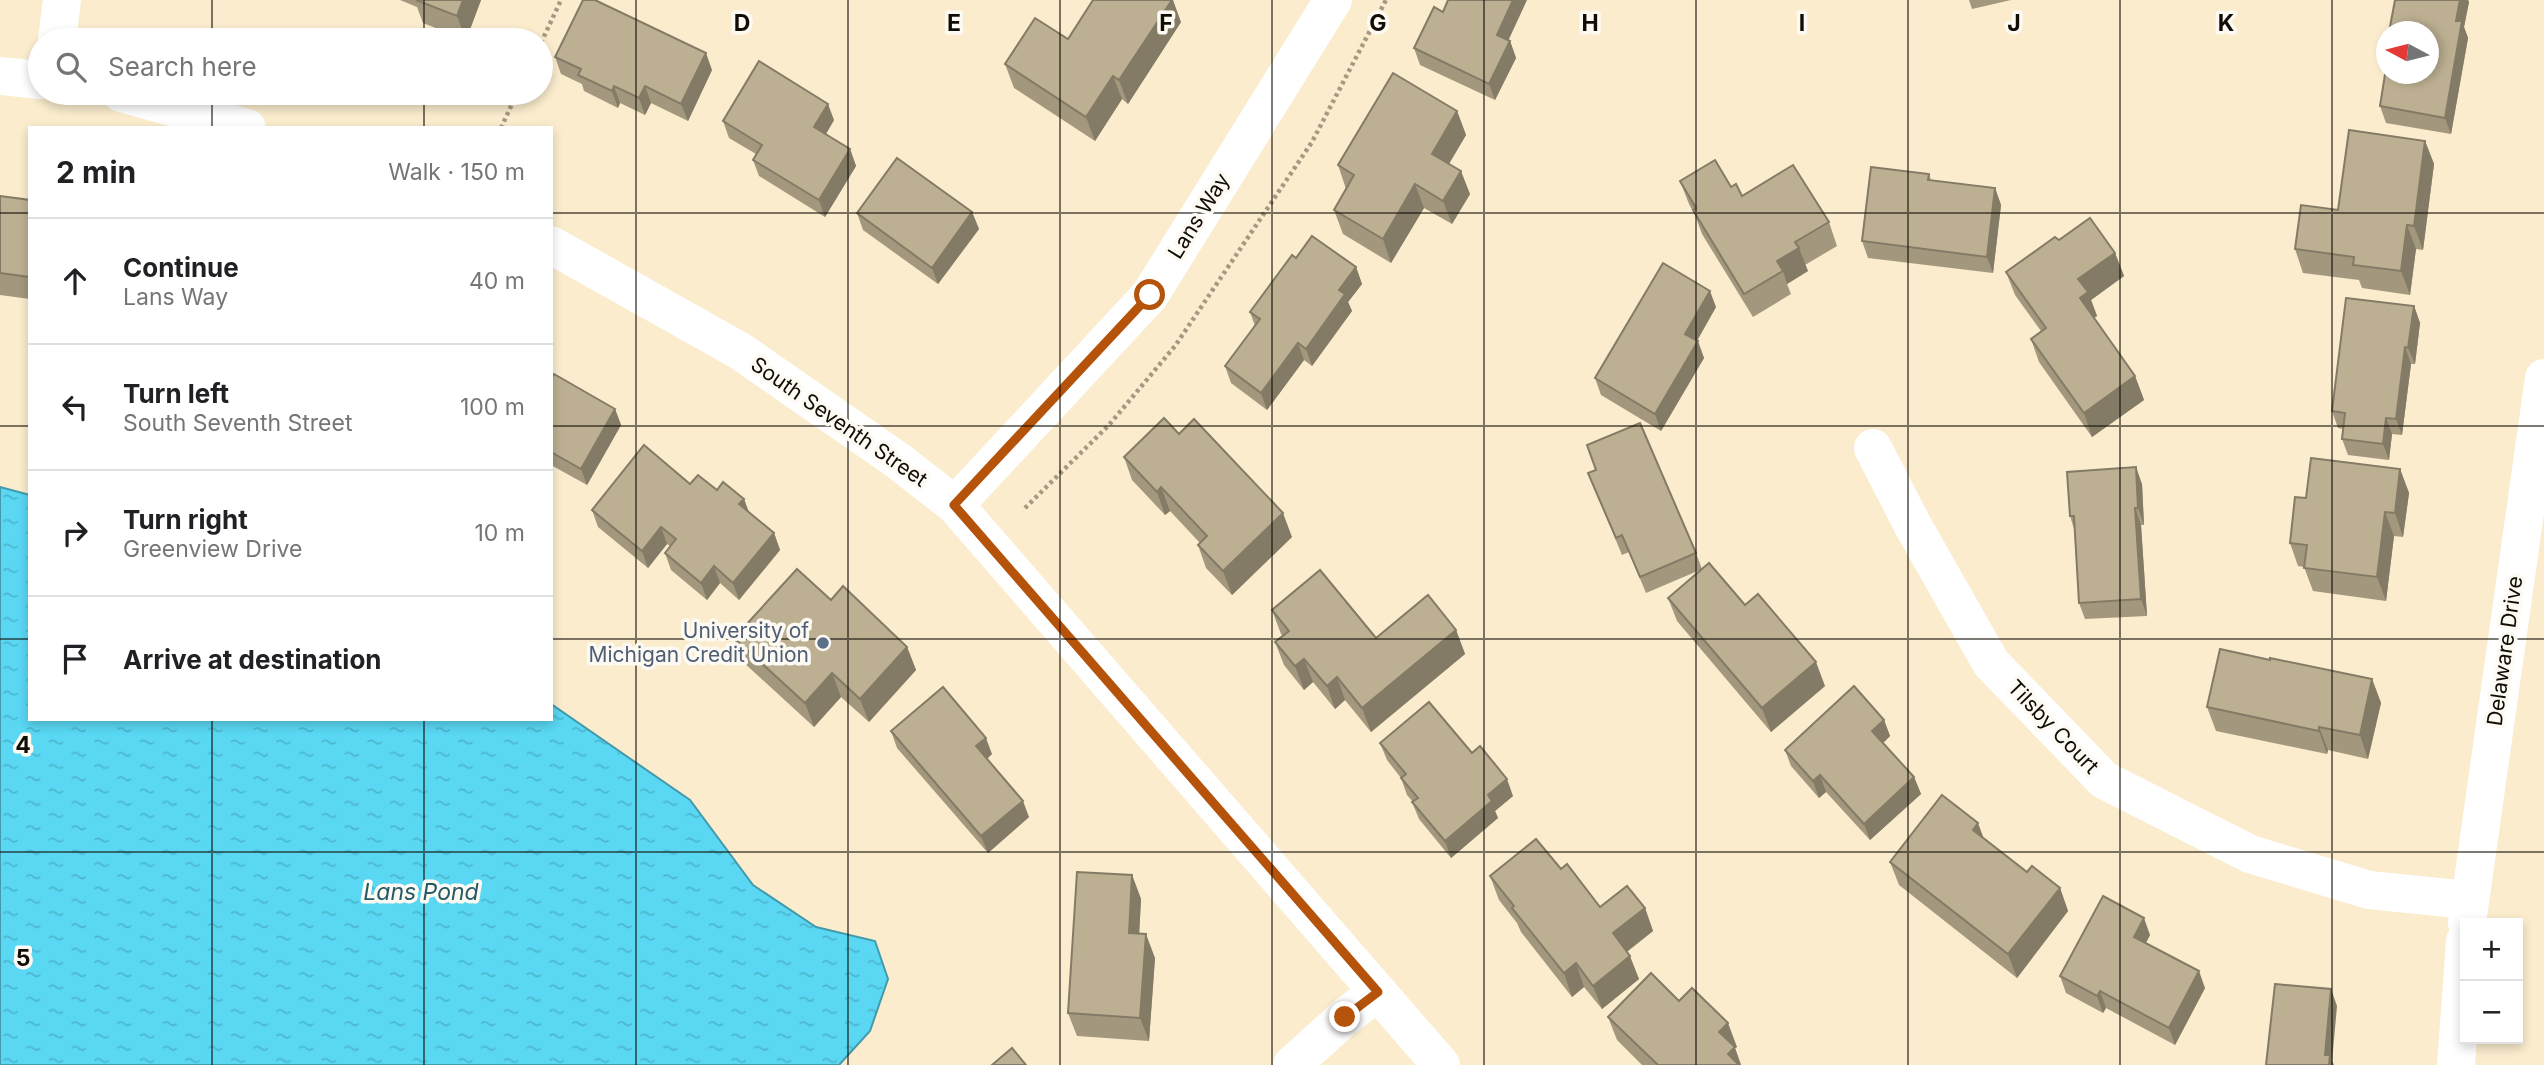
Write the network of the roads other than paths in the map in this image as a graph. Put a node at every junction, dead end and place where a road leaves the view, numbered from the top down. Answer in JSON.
{"nodes":[{"id":1,"x":62,"y":0,"type":"edge"},
{"id":2,"x":1333,"y":0,"type":"edge"},
{"id":3,"x":58,"y":28,"type":"edge"},
{"id":4,"x":0,"y":76,"type":"edge"},
{"id":5,"x":28,"y":79,"type":"edge"},
{"id":6,"x":164,"y":105,"type":"edge"},
{"id":7,"x":240,"y":126,"type":"edge"},
{"id":8,"x":553,"y":246,"type":"edge"},
{"id":9,"x":2544,"y":378,"type":"edge"},
{"id":10,"x":1873,"y":447,"type":"dead end"},
{"id":11,"x":954,"y":505,"type":"junction"},
{"id":12,"x":2468,"y":911,"type":"edge"},
{"id":13,"x":2462,"y":981,"type":"edge"},
{"id":14,"x":1378,"y":992,"type":"junction"},
{"id":15,"x":1292,"y":1065,"type":"edge"},
{"id":16,"x":1441,"y":1065,"type":"edge"},
{"id":17,"x":2456,"y":1065,"type":"edge"}],
"edges":[{"from":1,"to":3,"type":"street"},
{"from":2,"to":11,"type":"street","name":"Lans Way"},
{"from":4,"to":5,"type":"street"},
{"from":6,"to":7,"type":"street"},
{"from":8,"to":11,"type":"street","name":"South Seventh Street"},
{"from":9,"to":12,"type":"street","name":"Delaware Drive"},
{"from":10,"to":12,"type":"street","name":"Tilsby Court"},
{"from":11,"to":14,"type":"street","name":"South Seventh Street"},
{"from":13,"to":17,"type":"street"},
{"from":14,"to":15,"type":"street"},
{"from":14,"to":16,"type":"street","name":"South Seventh Street"}]}
